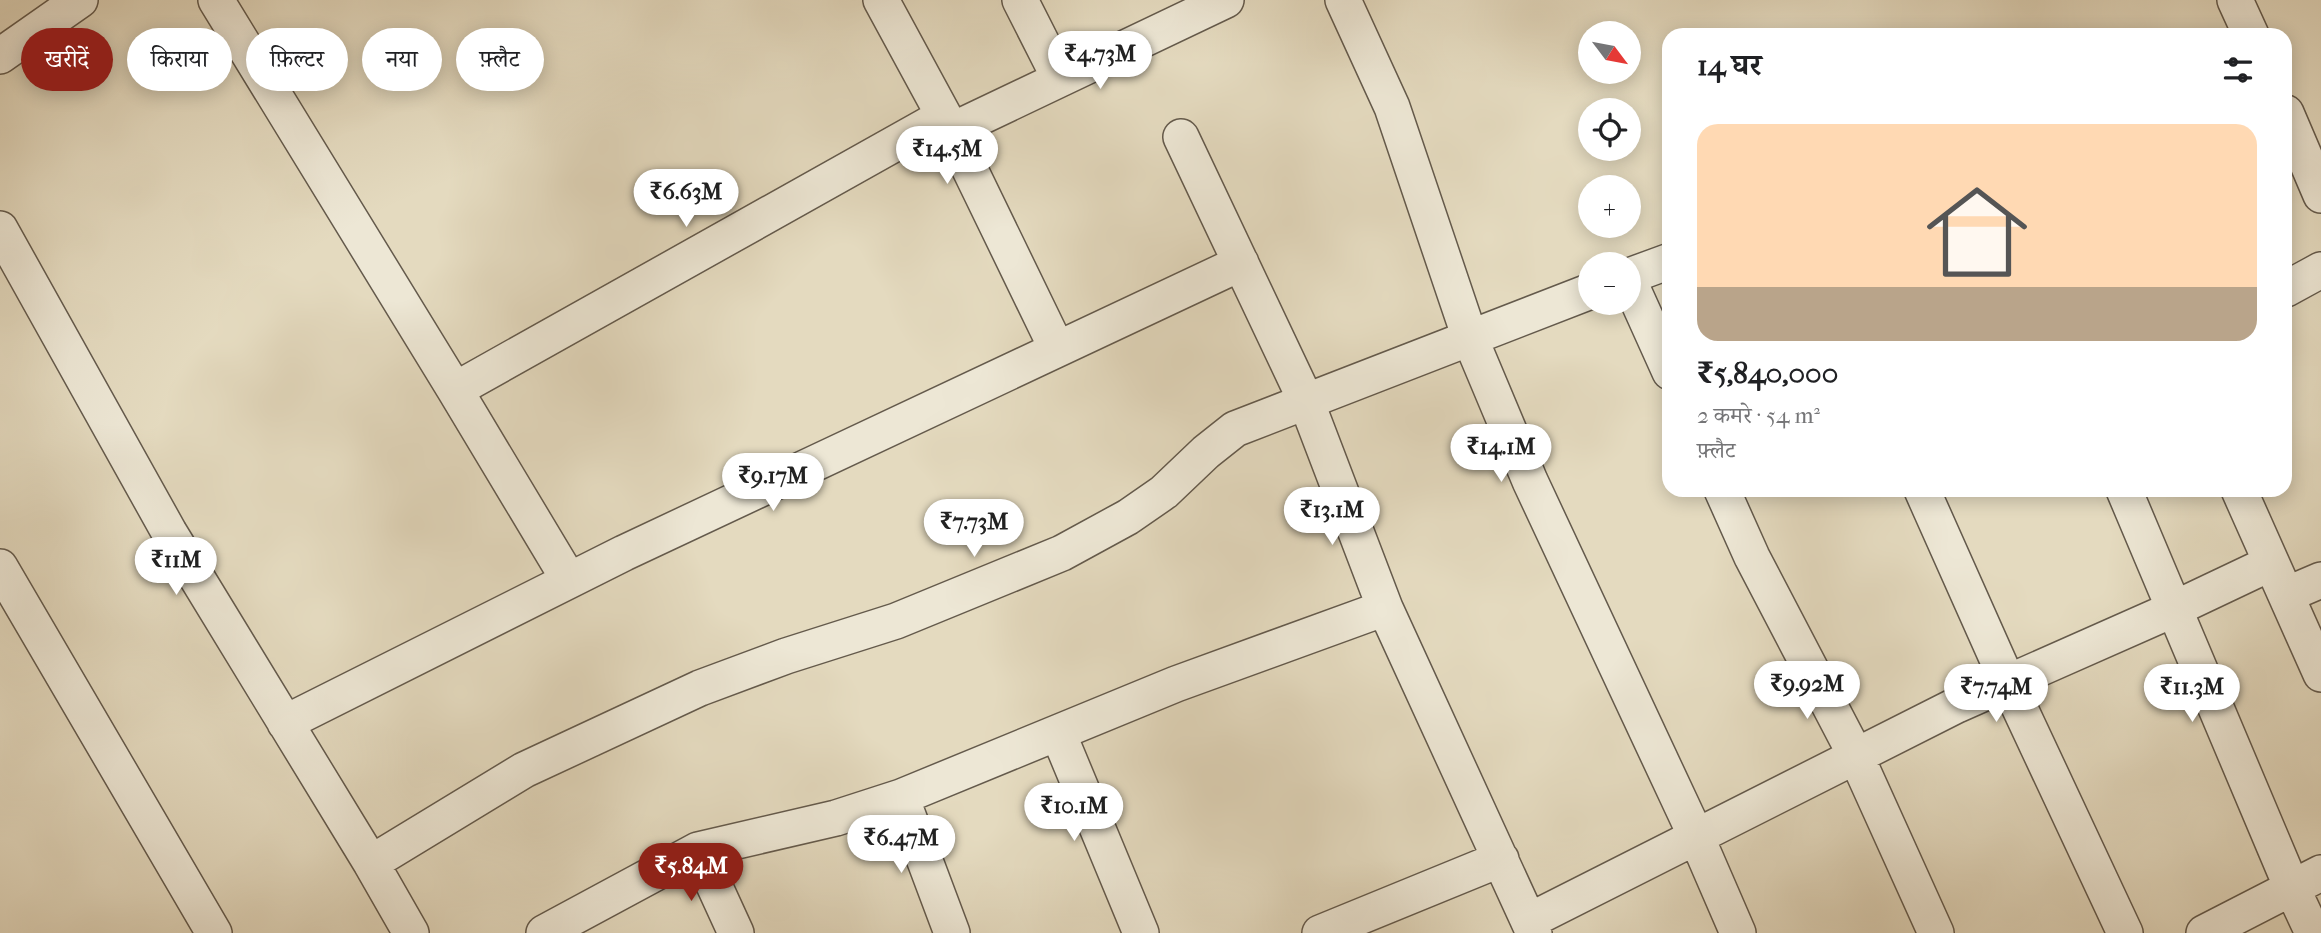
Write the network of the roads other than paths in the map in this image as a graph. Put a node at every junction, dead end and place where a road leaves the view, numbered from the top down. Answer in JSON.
{"nodes":[{"id":1,"x":80,"y":0,"type":"edge"},
{"id":2,"x":215,"y":0,"type":"edge"},
{"id":3,"x":881,"y":0,"type":"edge"},
{"id":4,"x":1020,"y":0,"type":"edge"},
{"id":5,"x":1343,"y":0,"type":"edge"},
{"id":6,"x":2235,"y":0,"type":"edge"},
{"id":7,"x":1205,"y":4,"type":"edge"},
{"id":8,"x":2248,"y":28,"type":"edge"},
{"id":9,"x":0,"y":56,"type":"edge"},
{"id":10,"x":1060,"y":79,"type":"junction"},
{"id":11,"x":948,"y":123,"type":"junction"},
{"id":12,"x":2292,"y":127,"type":"edge"},
{"id":13,"x":1181,"y":137,"type":"dead end"},
{"id":14,"x":2321,"y":195,"type":"edge"},
{"id":15,"x":0,"y":229,"type":"edge"},
{"id":16,"x":1241,"y":263,"type":"junction"},
{"id":17,"x":1662,"y":265,"type":"edge"},
{"id":18,"x":2321,"y":270,"type":"edge"},
{"id":19,"x":1641,"y":274,"type":"edge"},
{"id":20,"x":2292,"y":286,"type":"edge"},
{"id":21,"x":1578,"y":296,"type":"edge"},
{"id":22,"x":1641,"y":306,"type":"edge"},
{"id":23,"x":1470,"y":338,"type":"junction"},
{"id":24,"x":1057,"y":349,"type":"junction"},
{"id":25,"x":1662,"y":354,"type":"edge"},
{"id":26,"x":455,"y":390,"type":"junction"},
{"id":27,"x":1306,"y":401,"type":"junction"},
{"id":28,"x":1725,"y":497,"type":"edge"},
{"id":29,"x":1925,"y":497,"type":"edge"},
{"id":30,"x":2127,"y":497,"type":"edge"},
{"id":31,"x":2242,"y":497,"type":"edge"},
{"id":32,"x":2271,"y":562,"type":"junction"},
{"id":33,"x":0,"y":567,"type":"edge"},
{"id":34,"x":569,"y":580,"type":"junction"},
{"id":35,"x":2321,"y":580,"type":"edge"},
{"id":36,"x":2286,"y":595,"type":"junction"},
{"id":37,"x":1385,"y":608,"type":"junction"},
{"id":38,"x":2174,"y":609,"type":"junction"},
{"id":39,"x":2321,"y":674,"type":"edge"},
{"id":40,"x":2008,"y":682,"type":"junction"},
{"id":41,"x":285,"y":723,"type":"junction"},
{"id":42,"x":1058,"y":733,"type":"junction"},
{"id":43,"x":1856,"y":756,"type":"junction"},
{"id":44,"x":901,"y":797,"type":"junction"},
{"id":45,"x":1696,"y":836,"type":"junction"},
{"id":46,"x":698,"y":850,"type":"junction"},
{"id":47,"x":1500,"y":859,"type":"junction"},
{"id":48,"x":371,"y":863,"type":"junction"},
{"id":49,"x":2306,"y":881,"type":"edge"},
{"id":50,"x":1532,"y":927,"type":"edge"},
{"id":51,"x":214,"y":933,"type":"edge"},
{"id":52,"x":411,"y":933,"type":"edge"},
{"id":53,"x":544,"y":933,"type":"edge"},
{"id":54,"x":736,"y":933,"type":"edge"},
{"id":55,"x":952,"y":933,"type":"edge"},
{"id":56,"x":1141,"y":933,"type":"edge"},
{"id":57,"x":1320,"y":933,"type":"edge"},
{"id":58,"x":1738,"y":933,"type":"edge"},
{"id":59,"x":1936,"y":933,"type":"edge"},
{"id":60,"x":2125,"y":933,"type":"edge"},
{"id":61,"x":2204,"y":933,"type":"edge"},
{"id":62,"x":2313,"y":933,"type":"edge"}],
"edges":[{"from":1,"to":9,"type":"street"},
{"from":2,"to":26,"type":"street"},
{"from":3,"to":11,"type":"street"},
{"from":4,"to":10,"type":"street"},
{"from":5,"to":23,"type":"street"},
{"from":6,"to":8,"type":"street"},
{"from":7,"to":10,"type":"street"},
{"from":10,"to":11,"type":"street"},
{"from":11,"to":24,"type":"street"},
{"from":11,"to":26,"type":"street"},
{"from":12,"to":14,"type":"street"},
{"from":13,"to":16,"type":"street"},
{"from":15,"to":41,"type":"street"},
{"from":16,"to":24,"type":"street"},
{"from":16,"to":27,"type":"street"},
{"from":17,"to":19,"type":"street"},
{"from":18,"to":20,"type":"street"},
{"from":21,"to":23,"type":"street"},
{"from":22,"to":25,"type":"street"},
{"from":23,"to":27,"type":"street"},
{"from":23,"to":45,"type":"street"},
{"from":24,"to":34,"type":"street"},
{"from":26,"to":34,"type":"street"},
{"from":27,"to":37,"type":"street"},
{"from":27,"to":48,"type":"street"},
{"from":28,"to":43,"type":"street"},
{"from":29,"to":40,"type":"street"},
{"from":30,"to":38,"type":"street"},
{"from":31,"to":32,"type":"street"},
{"from":32,"to":36,"type":"street"},
{"from":32,"to":38,"type":"street"},
{"from":33,"to":51,"type":"street"},
{"from":34,"to":41,"type":"street"},
{"from":35,"to":36,"type":"street"},
{"from":36,"to":39,"type":"street"},
{"from":37,"to":42,"type":"street"},
{"from":37,"to":47,"type":"street"},
{"from":38,"to":40,"type":"street"},
{"from":38,"to":49,"type":"street"},
{"from":40,"to":43,"type":"street"},
{"from":40,"to":60,"type":"street"},
{"from":41,"to":48,"type":"street"},
{"from":42,"to":44,"type":"street"},
{"from":42,"to":56,"type":"street"},
{"from":43,"to":45,"type":"street"},
{"from":43,"to":59,"type":"street"},
{"from":44,"to":46,"type":"street"},
{"from":44,"to":55,"type":"street"},
{"from":45,"to":50,"type":"street"},
{"from":45,"to":58,"type":"street"},
{"from":46,"to":53,"type":"street"},
{"from":46,"to":54,"type":"street"},
{"from":47,"to":50,"type":"street"},
{"from":47,"to":57,"type":"street"},
{"from":48,"to":52,"type":"street"},
{"from":49,"to":61,"type":"street"},
{"from":49,"to":62,"type":"street"}]}
